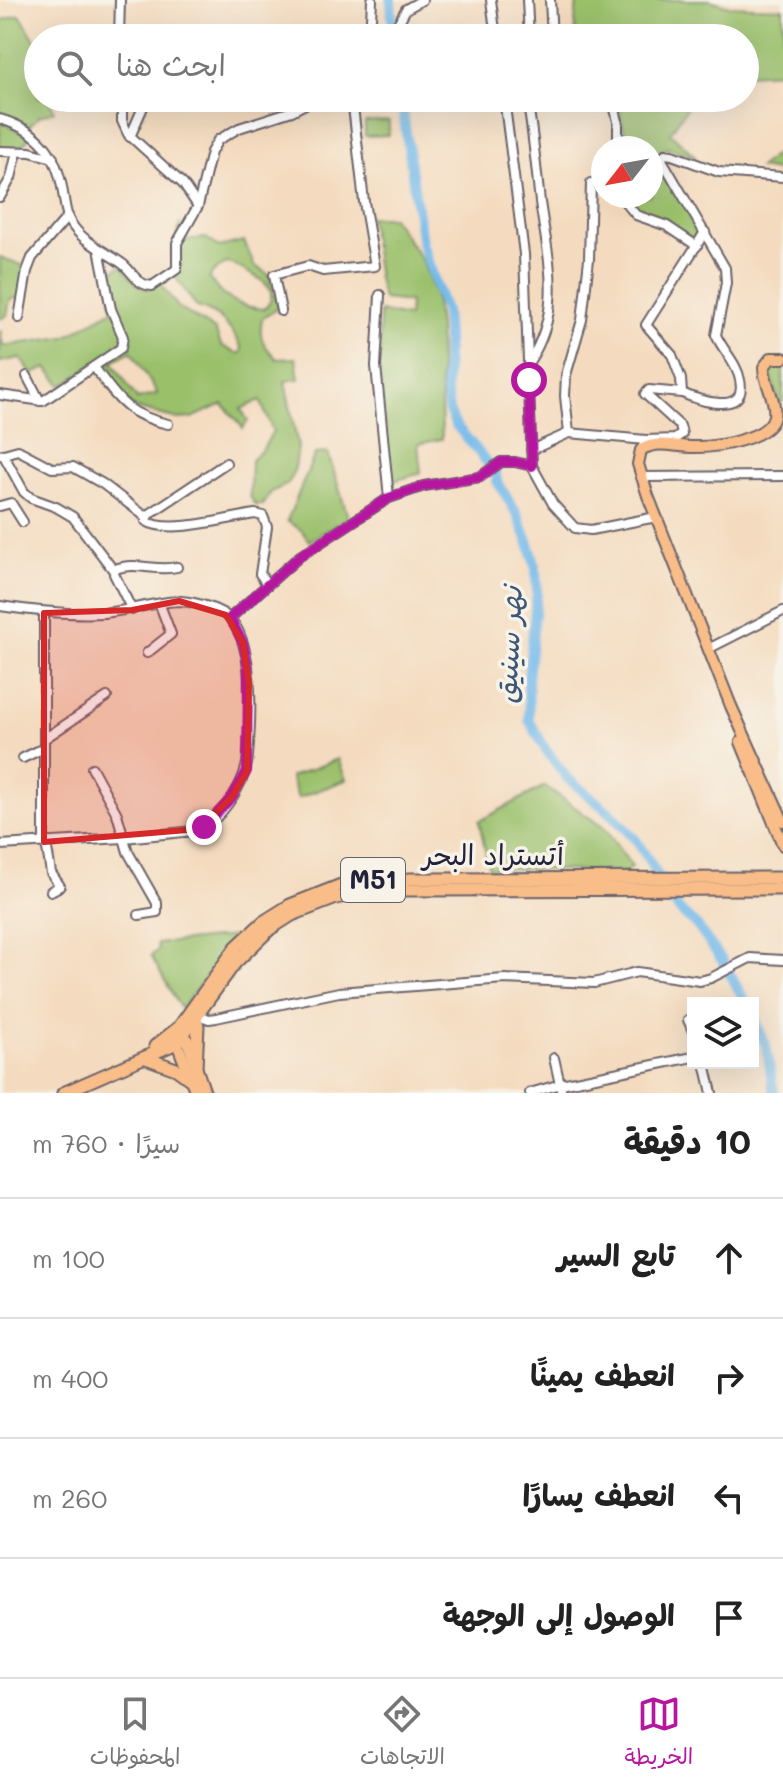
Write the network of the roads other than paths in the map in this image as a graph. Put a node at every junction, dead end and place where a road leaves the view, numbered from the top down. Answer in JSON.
{"nodes":[{"id":1,"x":120,"y":0,"type":"edge"},
{"id":2,"x":372,"y":0,"type":"edge"},
{"id":3,"x":422,"y":0,"type":"edge"},
{"id":4,"x":491,"y":0,"type":"edge"},
{"id":5,"x":527,"y":0,"type":"edge"},
{"id":6,"x":550,"y":0,"type":"edge"},
{"id":7,"x":119,"y":24,"type":"edge"},
{"id":8,"x":374,"y":24,"type":"edge"},
{"id":9,"x":398,"y":24,"type":"edge"},
{"id":10,"x":494,"y":24,"type":"edge"},
{"id":11,"x":528,"y":24,"type":"edge"},
{"id":12,"x":551,"y":24,"type":"edge"},
{"id":13,"x":122,"y":112,"type":"edge"},
{"id":14,"x":141,"y":112,"type":"edge"},
{"id":15,"x":289,"y":112,"type":"edge"},
{"id":16,"x":354,"y":112,"type":"edge"},
{"id":17,"x":506,"y":112,"type":"edge"},
{"id":18,"x":529,"y":112,"type":"edge"},
{"id":19,"x":616,"y":112,"type":"edge"},
{"id":20,"x":0,"y":119,"type":"edge"},
{"id":21,"x":32,"y":135,"type":"junction"},
{"id":22,"x":618,"y":136,"type":"edge"},
{"id":23,"x":130,"y":137,"type":"junction"},
{"id":24,"x":0,"y":151,"type":"edge"},
{"id":25,"x":19,"y":152,"type":"junction"},
{"id":26,"x":54,"y":158,"type":"junction"},
{"id":27,"x":783,"y":177,"type":"edge"},
{"id":28,"x":591,"y":183,"type":"dead end"},
{"id":29,"x":0,"y":197,"type":"edge"},
{"id":30,"x":198,"y":206,"type":"junction"},
{"id":31,"x":630,"y":208,"type":"edge"},
{"id":32,"x":68,"y":216,"type":"junction"},
{"id":33,"x":705,"y":232,"type":"junction"},
{"id":34,"x":697,"y":246,"type":"junction"},
{"id":35,"x":99,"y":248,"type":"junction"},
{"id":36,"x":380,"y":295,"type":"dead end"},
{"id":37,"x":281,"y":311,"type":"dead end"},
{"id":38,"x":19,"y":318,"type":"dead end"},
{"id":39,"x":783,"y":358,"type":"edge"},
{"id":40,"x":529,"y":363,"type":"junction"},
{"id":41,"x":94,"y":367,"type":"junction"},
{"id":42,"x":27,"y":376,"type":"dead end"},
{"id":43,"x":682,"y":393,"type":"junction"},
{"id":44,"x":0,"y":395,"type":"edge"},
{"id":45,"x":40,"y":401,"type":"junction"},
{"id":46,"x":168,"y":424,"type":"dead end"},
{"id":47,"x":569,"y":433,"type":"junction"},
{"id":48,"x":644,"y":445,"type":"junction"},
{"id":49,"x":531,"y":450,"type":"junction"},
{"id":50,"x":1,"y":454,"type":"edge"},
{"id":51,"x":226,"y":463,"type":"dead end"},
{"id":52,"x":532,"y":466,"type":"junction"},
{"id":53,"x":783,"y":476,"type":"edge"},
{"id":54,"x":641,"y":477,"type":"junction"},
{"id":55,"x":389,"y":498,"type":"junction"},
{"id":56,"x":0,"y":506,"type":"edge"},
{"id":57,"x":146,"y":517,"type":"junction"},
{"id":58,"x":656,"y":517,"type":"junction"},
{"id":59,"x":23,"y":522,"type":"dead end"},
{"id":60,"x":177,"y":567,"type":"dead end"},
{"id":61,"x":114,"y":571,"type":"junction"},
{"id":62,"x":267,"y":584,"type":"junction"},
{"id":63,"x":160,"y":605,"type":"junction"},
{"id":64,"x":0,"y":606,"type":"edge"},
{"id":65,"x":132,"y":610,"type":"junction"},
{"id":66,"x":783,"y":611,"type":"edge"},
{"id":67,"x":44,"y":613,"type":"junction"},
{"id":68,"x":230,"y":618,"type":"junction"},
{"id":69,"x":710,"y":648,"type":"junction"},
{"id":70,"x":147,"y":653,"type":"dead end"},
{"id":71,"x":107,"y":697,"type":"dead end"},
{"id":72,"x":731,"y":706,"type":"junction"},
{"id":73,"x":44,"y":743,"type":"junction"},
{"id":74,"x":23,"y":758,"type":"dead end"},
{"id":75,"x":92,"y":768,"type":"dead end"},
{"id":76,"x":783,"y":821,"type":"edge"},
{"id":77,"x":124,"y":838,"type":"junction"},
{"id":78,"x":782,"y":841,"type":"edge"},
{"id":79,"x":45,"y":842,"type":"junction"},
{"id":80,"x":0,"y":845,"type":"edge"},
{"id":81,"x":782,"y":883,"type":"edge"},
{"id":82,"x":631,"y":884,"type":"junction"},
{"id":83,"x":51,"y":891,"type":"dead end"},
{"id":84,"x":139,"y":915,"type":"dead end"},
{"id":85,"x":783,"y":960,"type":"edge"},
{"id":86,"x":197,"y":1016,"type":"junction"},
{"id":87,"x":178,"y":1035,"type":"junction"},
{"id":88,"x":146,"y":1058,"type":"junction"},
{"id":89,"x":554,"y":1058,"type":"dead end"},
{"id":90,"x":687,"y":1058,"type":"edge"},
{"id":91,"x":123,"y":1065,"type":"junction"},
{"id":92,"x":196,"y":1068,"type":"junction"},
{"id":93,"x":706,"y":1069,"type":"edge"},
{"id":94,"x":191,"y":1080,"type":"junction"},
{"id":95,"x":562,"y":1089,"type":"edge"},
{"id":96,"x":63,"y":1093,"type":"edge"},
{"id":97,"x":196,"y":1093,"type":"edge"},
{"id":98,"x":205,"y":1093,"type":"edge"},
{"id":99,"x":530,"y":1093,"type":"edge"},
{"id":100,"x":712,"y":1093,"type":"edge"}],
"edges":[{"from":1,"to":7,"type":"street"},
{"from":2,"to":8,"type":"street"},
{"from":3,"to":9,"type":"street"},
{"from":4,"to":10,"type":"street"},
{"from":5,"to":11,"type":"street"},
{"from":6,"to":12,"type":"street"},
{"from":13,"to":23,"type":"street"},
{"from":14,"to":23,"type":"street"},
{"from":15,"to":30,"type":"street"},
{"from":16,"to":37,"type":"street"},
{"from":17,"to":40,"type":"street"},
{"from":18,"to":40,"type":"street"},
{"from":19,"to":22,"type":"street"},
{"from":20,"to":21,"type":"street"},
{"from":21,"to":25,"type":"street"},
{"from":21,"to":26,"type":"street"},
{"from":23,"to":30,"type":"street"},
{"from":24,"to":25,"type":"street"},
{"from":25,"to":26,"type":"street"},
{"from":25,"to":29,"type":"street"},
{"from":26,"to":32,"type":"street"},
{"from":27,"to":33,"type":"street"},
{"from":28,"to":47,"type":"street"},
{"from":30,"to":35,"type":"street"},
{"from":31,"to":34,"type":"street"},
{"from":32,"to":35,"type":"street"},
{"from":32,"to":38,"type":"street"},
{"from":33,"to":34,"type":"street"},
{"from":33,"to":43,"type":"street"},
{"from":34,"to":43,"type":"street"},
{"from":35,"to":41,"type":"street"},
{"from":36,"to":55,"type":"street"},
{"from":39,"to":48,"type":"main road"},
{"from":40,"to":49,"type":"street"},
{"from":41,"to":45,"type":"street"},
{"from":41,"to":46,"type":"street"},
{"from":42,"to":45,"type":"street"},
{"from":43,"to":48,"type":"street"},
{"from":44,"to":45,"type":"street"},
{"from":47,"to":48,"type":"street"},
{"from":47,"to":49,"type":"street"},
{"from":48,"to":54,"type":"main road"},
{"from":49,"to":52,"type":"street"},
{"from":50,"to":57,"type":"street"},
{"from":50,"to":61,"type":"street"},
{"from":51,"to":57,"type":"street"},
{"from":52,"to":55,"type":"street"},
{"from":52,"to":58,"type":"street"},
{"from":53,"to":54,"type":"street"},
{"from":54,"to":58,"type":"main road"},
{"from":55,"to":62,"type":"street"},
{"from":56,"to":59,"type":"street"},
{"from":57,"to":62,"type":"street"},
{"from":58,"to":69,"type":"main road"},
{"from":60,"to":61,"type":"street"},
{"from":61,"to":65,"type":"street"},
{"from":62,"to":68,"type":"street"},
{"from":63,"to":65,"type":"street"},
{"from":63,"to":68,"type":"street"},
{"from":63,"to":70,"type":"street"},
{"from":64,"to":67,"type":"street"},
{"from":65,"to":67,"type":"street"},
{"from":66,"to":69,"type":"street"},
{"from":67,"to":73,"type":"street"},
{"from":68,"to":77,"type":"street"},
{"from":69,"to":72,"type":"main road"},
{"from":71,"to":73,"type":"street"},
{"from":72,"to":76,"type":"main road"},
{"from":72,"to":78,"type":"main road"},
{"from":73,"to":74,"type":"street"},
{"from":73,"to":79,"type":"street"},
{"from":75,"to":77,"type":"street"},
{"from":77,"to":79,"type":"street"},
{"from":77,"to":84,"type":"street"},
{"from":79,"to":80,"type":"street"},
{"from":79,"to":83,"type":"street"},
{"from":81,"to":82,"type":"highway","name":"أتستراد البحر","number":"M51"},
{"from":82,"to":86,"type":"highway","name":"أتستراد البحر","number":"M51"},
{"from":82,"to":87,"type":"highway","name":"أتستراد البحر","number":"M51"},
{"from":85,"to":86,"type":"street"},
{"from":86,"to":87,"type":"highway","name":"أتستراد البحر","number":"M51"},
{"from":86,"to":92,"type":"highway"},
{"from":87,"to":88,"type":"highway"},
{"from":87,"to":91,"type":"highway"},
{"from":87,"to":92,"type":"main road"},
{"from":87,"to":94,"type":"main road"},
{"from":88,"to":91,"type":"highway"},
{"from":88,"to":94,"type":"highway"},
{"from":89,"to":95,"type":"street"},
{"from":90,"to":95,"type":"street"},
{"from":91,"to":96,"type":"highway"},
{"from":92,"to":98,"type":"main road"},
{"from":93,"to":100,"type":"street"},
{"from":94,"to":97,"type":"main road"},
{"from":95,"to":99,"type":"street"}]}
